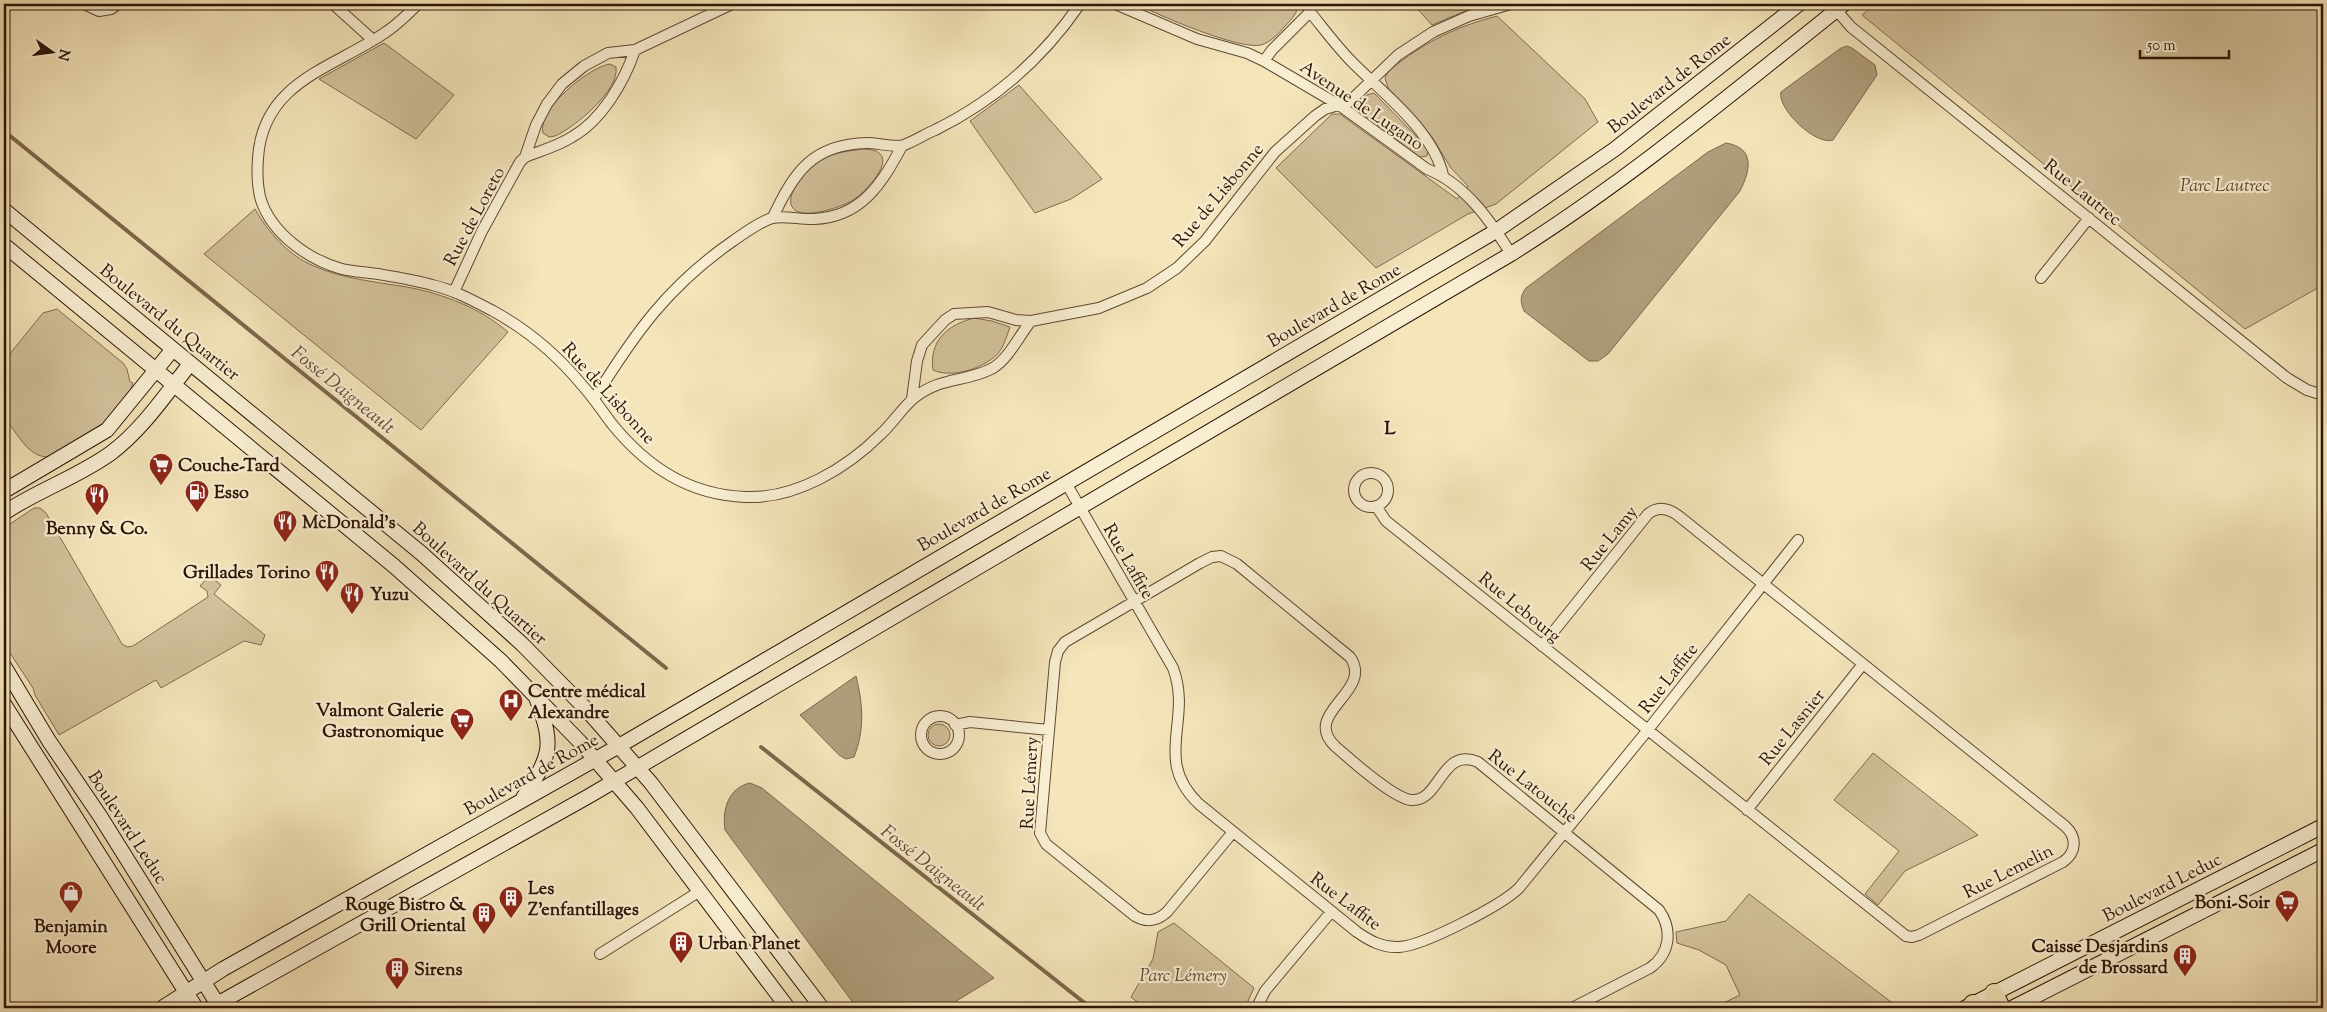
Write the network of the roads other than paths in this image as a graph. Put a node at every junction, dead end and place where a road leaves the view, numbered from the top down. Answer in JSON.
{"nodes":[{"id":1,"x":84,"y":4,"type":"edge"},
{"id":2,"x":118,"y":4,"type":"edge"},
{"id":3,"x":333,"y":4,"type":"edge"},
{"id":4,"x":418,"y":4,"type":"edge"},
{"id":5,"x":732,"y":4,"type":"edge"},
{"id":6,"x":1080,"y":4,"type":"edge"},
{"id":7,"x":1115,"y":4,"type":"edge"},
{"id":8,"x":1511,"y":4,"type":"edge"},
{"id":9,"x":1799,"y":4,"type":"edge"},
{"id":10,"x":1837,"y":6,"type":"edge"},
{"id":11,"x":1309,"y":8,"type":"edge"},
{"id":12,"x":373,"y":40,"type":"junction"},
{"id":13,"x":636,"y":50,"type":"junction"},
{"id":14,"x":1264,"y":61,"type":"junction"},
{"id":15,"x":1371,"y":80,"type":"junction"},
{"id":16,"x":1339,"y":105,"type":"junction"},
{"id":17,"x":902,"y":146,"type":"junction"},
{"id":18,"x":525,"y":157,"type":"junction"},
{"id":19,"x":1443,"y":175,"type":"junction"},
{"id":20,"x":4,"y":210,"type":"edge"},
{"id":21,"x":773,"y":217,"type":"junction"},
{"id":22,"x":2089,"y":218,"type":"junction"},
{"id":23,"x":1496,"y":230,"type":"junction"},
{"id":24,"x":4,"y":245,"type":"edge"},
{"id":25,"x":1511,"y":254,"type":"junction"},
{"id":26,"x":2041,"y":278,"type":"dead end"},
{"id":27,"x":454,"y":292,"type":"junction"},
{"id":28,"x":1031,"y":321,"type":"junction"},
{"id":29,"x":173,"y":349,"type":"junction"},
{"id":30,"x":190,"y":364,"type":"junction"},
{"id":31,"x":156,"y":370,"type":"junction"},
{"id":32,"x":173,"y":384,"type":"junction"},
{"id":33,"x":2323,"y":395,"type":"edge"},
{"id":34,"x":594,"y":399,"type":"junction"},
{"id":35,"x":912,"y":399,"type":"junction"},
{"id":36,"x":1066,"y":484,"type":"junction"},
{"id":37,"x":4,"y":491,"type":"edge"},
{"id":38,"x":1376,"y":506,"type":"dead end"},
{"id":39,"x":1080,"y":508,"type":"junction"},
{"id":40,"x":4,"y":512,"type":"edge"},
{"id":41,"x":1798,"y":540,"type":"dead end"},
{"id":42,"x":1763,"y":583,"type":"junction"},
{"id":43,"x":1134,"y":601,"type":"junction"},
{"id":44,"x":1542,"y":646,"type":"junction"},
{"id":45,"x":1863,"y":664,"type":"junction"},
{"id":46,"x":4,"y":666,"type":"edge"},
{"id":47,"x":535,"y":695,"type":"junction"},
{"id":48,"x":4,"y":704,"type":"edge"},
{"id":49,"x":955,"y":725,"type":"dead end"},
{"id":50,"x":1049,"y":730,"type":"junction"},
{"id":51,"x":1647,"y":731,"type":"junction"},
{"id":52,"x":619,"y":746,"type":"junction"},
{"id":53,"x":595,"y":759,"type":"junction"},
{"id":54,"x":637,"y":767,"type":"junction"},
{"id":55,"x":614,"y":781,"type":"junction"},
{"id":56,"x":521,"y":801,"type":"junction"},
{"id":57,"x":1747,"y":810,"type":"junction"},
{"id":58,"x":2323,"y":826,"type":"edge"},
{"id":59,"x":1233,"y":832,"type":"junction"},
{"id":60,"x":1565,"y":832,"type":"junction"},
{"id":61,"x":2323,"y":850,"type":"edge"},
{"id":62,"x":700,"y":891,"type":"junction"},
{"id":63,"x":1331,"y":912,"type":"junction"},
{"id":64,"x":600,"y":954,"type":"dead end"},
{"id":65,"x":204,"y":981,"type":"junction"},
{"id":66,"x":186,"y":993,"type":"junction"},
{"id":67,"x":1997,"y":1001,"type":"edge"},
{"id":68,"x":216,"y":1007,"type":"edge"},
{"id":69,"x":1971,"y":1007,"type":"edge"},
{"id":70,"x":162,"y":1008,"type":"edge"},
{"id":71,"x":196,"y":1008,"type":"edge"},
{"id":72,"x":788,"y":1008,"type":"edge"},
{"id":73,"x":822,"y":1008,"type":"edge"},
{"id":74,"x":1259,"y":1008,"type":"edge"},
{"id":75,"x":1572,"y":1008,"type":"edge"},
{"id":76,"x":2012,"y":1008,"type":"edge"}],
"edges":[{"from":1,"to":2,"type":"street"},
{"from":3,"to":12,"type":"street"},
{"from":4,"to":12,"type":"street","name":"Rue de Lisbonne"},
{"from":5,"to":13,"type":"street","name":"Rue de Loreto"},
{"from":6,"to":17,"type":"street"},
{"from":7,"to":14,"type":"street","name":"Avenue de Lugano"},
{"from":8,"to":15,"type":"street","name":"Rue de Lisbonne"},
{"from":9,"to":23,"type":"main road","name":"Boulevard de Rome"},
{"from":10,"to":22,"type":"street","name":"Rue Lautrec"},
{"from":10,"to":25,"type":"main road"},
{"from":11,"to":14,"type":"street","name":"Avenue de Lugano"},
{"from":11,"to":15,"type":"street","name":"Avenue de Lugano"},
{"from":12,"to":27,"type":"street","name":"Rue de Lisbonne"},
{"from":13,"to":18,"type":"street","name":"Rue de Loreto"},
{"from":13,"to":18,"type":"street","name":"Rue de Loreto"},
{"from":14,"to":16,"type":"street","name":"Avenue de Lugano"},
{"from":15,"to":16,"type":"street","name":"Rue de Lisbonne"},
{"from":15,"to":19,"type":"street","name":"Avenue de Lugano"},
{"from":16,"to":19,"type":"street","name":"Avenue de Lugano"},
{"from":16,"to":28,"type":"street","name":"Rue de Lisbonne"},
{"from":17,"to":21,"type":"street"},
{"from":17,"to":21,"type":"street"},
{"from":18,"to":27,"type":"street","name":"Rue de Loreto"},
{"from":19,"to":23,"type":"street","name":"Avenue de Lugano"},
{"from":20,"to":29,"type":"main road","name":"Boulevard du Quartier"},
{"from":21,"to":34,"type":"street"},
{"from":22,"to":26,"type":"street"},
{"from":22,"to":33,"type":"street","name":"Rue Lautrec"},
{"from":23,"to":25,"type":"street","name":"Avenue de Lugano"},
{"from":23,"to":36,"type":"main road","name":"Boulevard de Rome"},
{"from":24,"to":31,"type":"main road"},
{"from":25,"to":39,"type":"main road"},
{"from":27,"to":34,"type":"street","name":"Rue de Lisbonne"},
{"from":28,"to":35,"type":"street","name":"Rue de Lisbonne"},
{"from":28,"to":35,"type":"street","name":"Rue de Lisbonne"},
{"from":29,"to":30,"type":"main road","name":"Boulevard du Quartier"},
{"from":29,"to":31,"type":"main road"},
{"from":30,"to":32,"type":"main road"},
{"from":30,"to":52,"type":"main road","name":"Boulevard du Quartier"},
{"from":31,"to":32,"type":"main road"},
{"from":31,"to":37,"type":"main road"},
{"from":32,"to":40,"type":"main road"},
{"from":32,"to":47,"type":"main road"},
{"from":34,"to":35,"type":"street","name":"Rue de Lisbonne"},
{"from":36,"to":39,"type":"street","name":"Rue Laffite"},
{"from":36,"to":52,"type":"main road","name":"Boulevard de Rome"},
{"from":38,"to":44,"type":"street","name":"Rue Lebourg"},
{"from":39,"to":43,"type":"street","name":"Rue Laffite"},
{"from":39,"to":54,"type":"main road"},
{"from":41,"to":42,"type":"street","name":"Rue Laffite"},
{"from":42,"to":44,"type":"street","name":"Rue Lamy"},
{"from":42,"to":45,"type":"street","name":"Rue Lemelin"},
{"from":42,"to":51,"type":"street","name":"Rue Laffite"},
{"from":43,"to":50,"type":"street","name":"Rue Lémery"},
{"from":43,"to":59,"type":"street","name":"Rue Laffite"},
{"from":43,"to":60,"type":"street","name":"Rue Latouche"},
{"from":44,"to":51,"type":"street","name":"Rue Lebourg"},
{"from":45,"to":57,"type":"street","name":"Rue Lasnier"},
{"from":45,"to":57,"type":"street","name":"Rue Lemelin"},
{"from":46,"to":65,"type":"main road","name":"Boulevard Leduc"},
{"from":47,"to":53,"type":"main road"},
{"from":47,"to":56,"type":"main road"},
{"from":48,"to":66,"type":"main road"},
{"from":49,"to":50,"type":"street"},
{"from":50,"to":59,"type":"street","name":"Rue Lémery"},
{"from":51,"to":57,"type":"street","name":"Rue Lemelin"},
{"from":51,"to":60,"type":"street","name":"Rue Laffite"},
{"from":52,"to":53,"type":"main road","name":"Boulevard de Rome"},
{"from":52,"to":54,"type":"main road","name":"Boulevard du Quartier"},
{"from":53,"to":55,"type":"main road"},
{"from":53,"to":56,"type":"main road","name":"Boulevard de Rome"},
{"from":54,"to":55,"type":"main road"},
{"from":54,"to":73,"type":"main road","name":"Boulevard du Quartier"},
{"from":55,"to":62,"type":"main road"},
{"from":55,"to":68,"type":"main road"},
{"from":56,"to":65,"type":"main road","name":"Boulevard de Rome"},
{"from":58,"to":67,"type":"main road","name":"Boulevard Leduc"},
{"from":59,"to":63,"type":"street","name":"Rue Laffite"},
{"from":60,"to":63,"type":"street","name":"Rue Laffite"},
{"from":60,"to":75,"type":"street","name":"Rue Latouche"},
{"from":61,"to":76,"type":"main road"},
{"from":62,"to":64,"type":"street"},
{"from":62,"to":72,"type":"main road"},
{"from":63,"to":74,"type":"street"},
{"from":65,"to":66,"type":"main road","name":"Boulevard de Rome"},
{"from":65,"to":68,"type":"main road","name":"Boulevard Leduc"},
{"from":66,"to":70,"type":"main road","name":"Boulevard de Rome"},
{"from":66,"to":71,"type":"main road"},
{"from":67,"to":69,"type":"main road","name":"Boulevard Leduc"}]}
